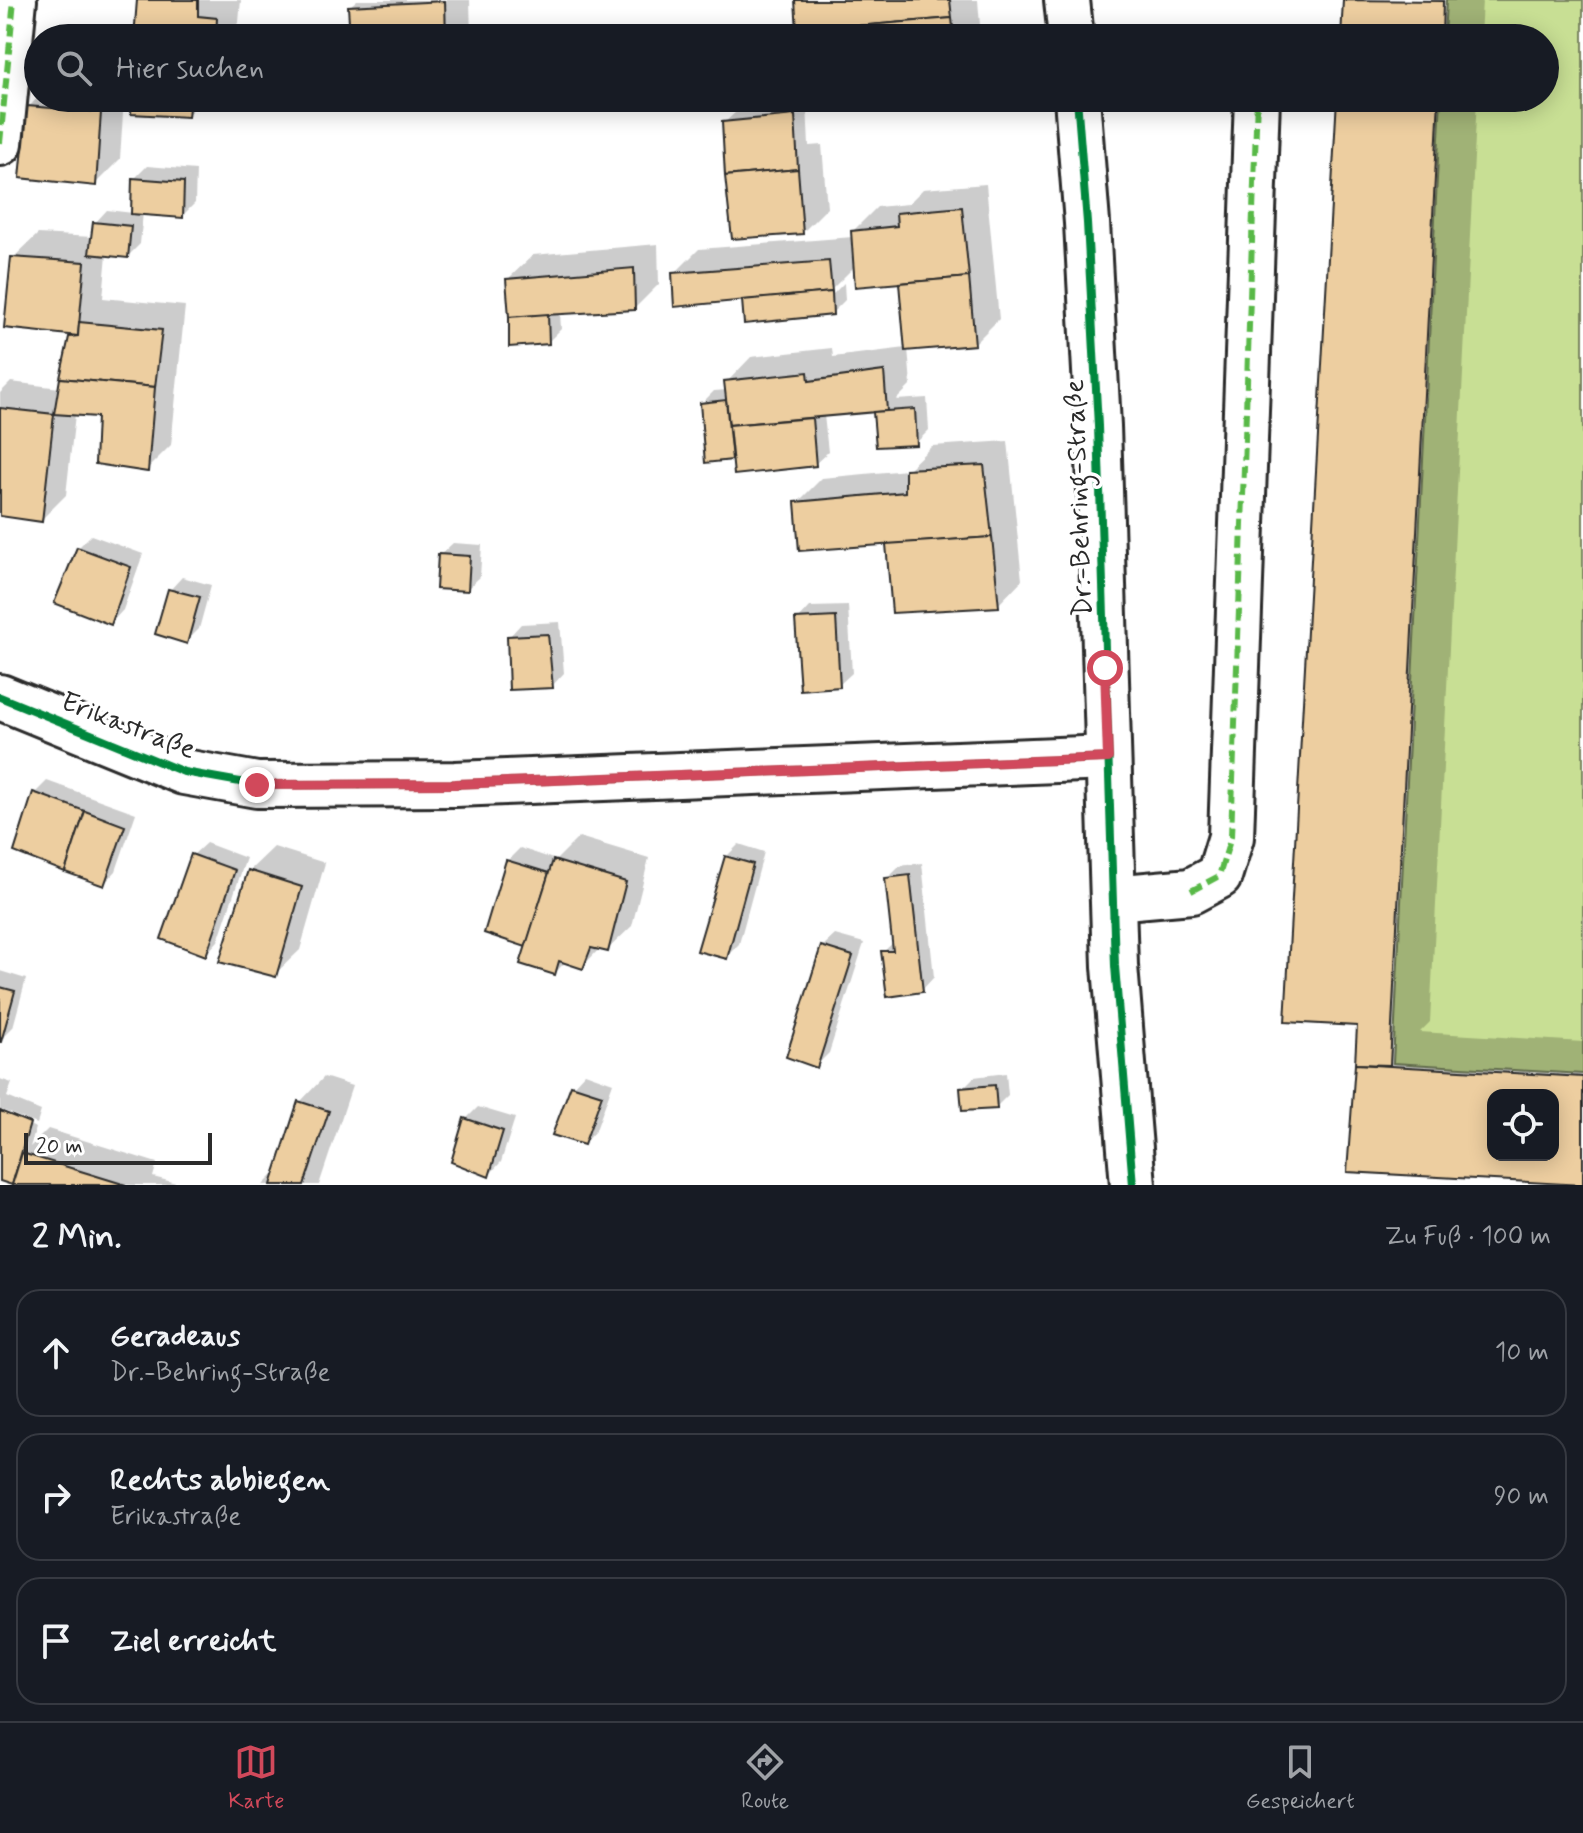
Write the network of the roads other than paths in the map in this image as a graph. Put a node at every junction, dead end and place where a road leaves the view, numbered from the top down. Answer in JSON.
{"nodes":[{"id":1,"x":14,"y":0,"type":"edge"},
{"id":2,"x":1067,"y":0,"type":"edge"},
{"id":3,"x":1070,"y":24,"type":"edge"},
{"id":4,"x":1078,"y":112,"type":"edge"},
{"id":5,"x":1257,"y":112,"type":"edge"},
{"id":6,"x":0,"y":143,"type":"edge"},
{"id":7,"x":0,"y":697,"type":"edge"},
{"id":8,"x":1108,"y":758,"type":"junction"},
{"id":9,"x":1113,"y":898,"type":"junction"},
{"id":10,"x":1133,"y":1185,"type":"edge"}],
"edges":[{"from":1,"to":6,"type":"street"},
{"from":2,"to":3,"type":"street"},
{"from":4,"to":8,"type":"street","name":"Dr.-Behring-Straße"},
{"from":5,"to":9,"type":"street"},
{"from":7,"to":8,"type":"street","name":"Erikastraße"},
{"from":8,"to":9,"type":"street","name":"Dr.-Behring-Straße"},
{"from":9,"to":10,"type":"street","name":"Dr.-Behring-Straße"}]}
